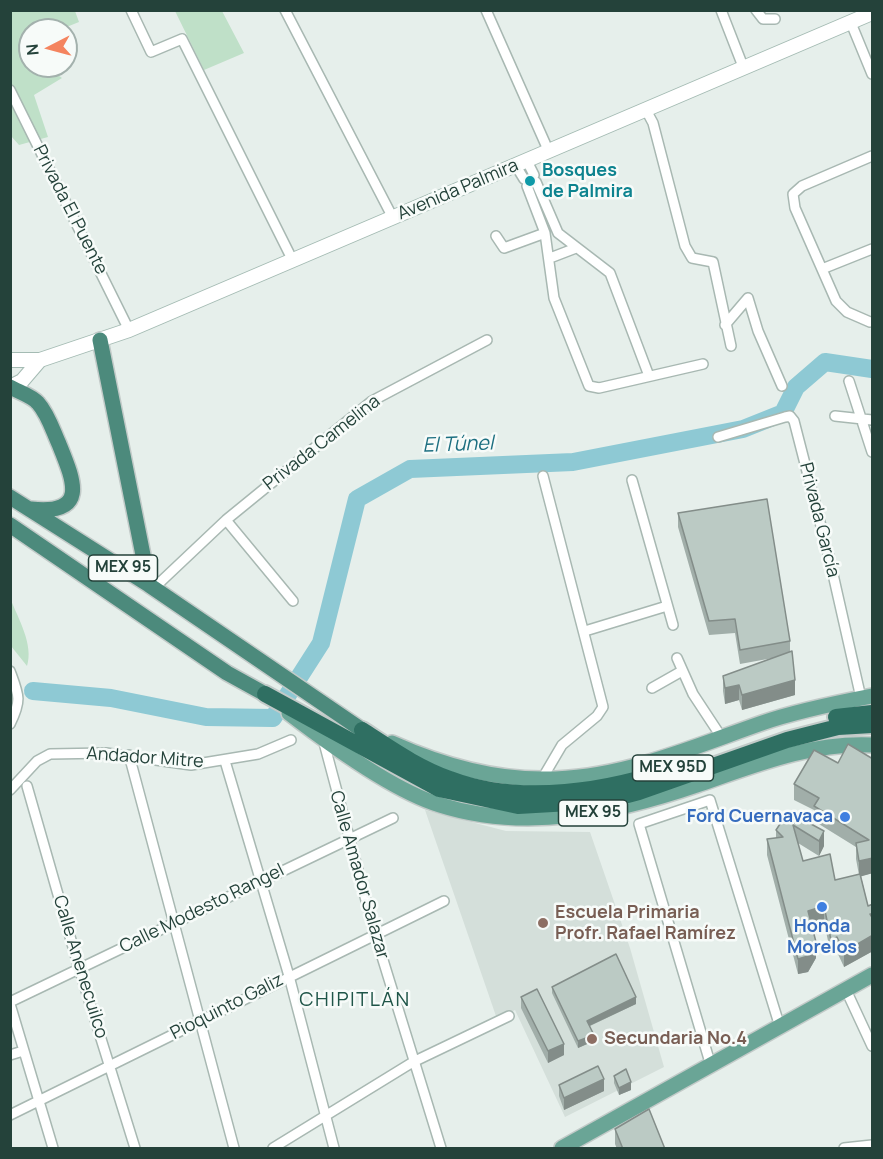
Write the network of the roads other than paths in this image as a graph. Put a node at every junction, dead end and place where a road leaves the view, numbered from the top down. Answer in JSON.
{"nodes":[{"id":1,"x":131,"y":10,"type":"edge"},
{"id":2,"x":285,"y":10,"type":"edge"},
{"id":3,"x":486,"y":10,"type":"edge"},
{"id":4,"x":722,"y":10,"type":"edge"},
{"id":5,"x":756,"y":10,"type":"edge"},
{"id":6,"x":873,"y":13,"type":"edge"},
{"id":7,"x":775,"y":19,"type":"dead end"},
{"id":8,"x":851,"y":23,"type":"junction"},
{"id":9,"x":744,"y":69,"type":"junction"},
{"id":10,"x":873,"y":74,"type":"edge"},
{"id":11,"x":10,"y":90,"type":"edge"},
{"id":12,"x":646,"y":110,"type":"junction"},
{"id":13,"x":549,"y":152,"type":"junction"},
{"id":14,"x":873,"y":156,"type":"edge"},
{"id":15,"x":522,"y":163,"type":"junction"},
{"id":16,"x":393,"y":218,"type":"junction"},
{"id":17,"x":546,"y":233,"type":"junction"},
{"id":18,"x":496,"y":236,"type":"dead end"},
{"id":19,"x":576,"y":248,"type":"junction"},
{"id":20,"x":873,"y":249,"type":"edge"},
{"id":21,"x":550,"y":258,"type":"junction"},
{"id":22,"x":293,"y":261,"type":"junction"},
{"id":23,"x":822,"y":269,"type":"junction"},
{"id":24,"x":870,"y":322,"type":"dead end"},
{"id":25,"x":725,"y":325,"type":"junction"},
{"id":26,"x":129,"y":330,"type":"junction"},
{"id":27,"x":100,"y":340,"type":"junction"},
{"id":28,"x":487,"y":340,"type":"dead end"},
{"id":29,"x":731,"y":346,"type":"dead end"},
{"id":30,"x":10,"y":360,"type":"edge"},
{"id":31,"x":39,"y":360,"type":"junction"},
{"id":32,"x":703,"y":364,"type":"dead end"},
{"id":33,"x":649,"y":376,"type":"junction"},
{"id":34,"x":849,"y":381,"type":"dead end"},
{"id":35,"x":782,"y":386,"type":"dead end"},
{"id":36,"x":10,"y":387,"type":"edge"},
{"id":37,"x":835,"y":416,"type":"dead end"},
{"id":38,"x":862,"y":420,"type":"junction"},
{"id":39,"x":873,"y":420,"type":"edge"},
{"id":40,"x":718,"y":437,"type":"dead end"},
{"id":41,"x":873,"y":452,"type":"edge"},
{"id":42,"x":543,"y":476,"type":"dead end"},
{"id":43,"x":632,"y":480,"type":"dead end"},
{"id":44,"x":10,"y":497,"type":"edge"},
{"id":45,"x":28,"y":508,"type":"junction"},
{"id":46,"x":226,"y":520,"type":"junction"},
{"id":47,"x":10,"y":525,"type":"edge"},
{"id":48,"x":152,"y":586,"type":"junction"},
{"id":49,"x":293,"y":601,"type":"dead end"},
{"id":50,"x":668,"y":606,"type":"junction"},
{"id":51,"x":673,"y":625,"type":"dead end"},
{"id":52,"x":585,"y":631,"type":"junction"},
{"id":53,"x":677,"y":658,"type":"dead end"},
{"id":54,"x":10,"y":670,"type":"edge"},
{"id":55,"x":682,"y":671,"type":"junction"},
{"id":56,"x":652,"y":688,"type":"dead end"},
{"id":57,"x":265,"y":694,"type":"joint"},
{"id":58,"x":867,"y":697,"type":"edge"},
{"id":59,"x":873,"y":713,"type":"edge"},
{"id":60,"x":10,"y":724,"type":"edge"},
{"id":61,"x":873,"y":725,"type":"edge"},
{"id":62,"x":362,"y":730,"type":"junction"},
{"id":63,"x":805,"y":730,"type":"junction"},
{"id":64,"x":321,"y":732,"type":"junction"},
{"id":65,"x":722,"y":738,"type":"junction"},
{"id":66,"x":291,"y":740,"type":"dead end"},
{"id":67,"x":873,"y":745,"type":"edge"},
{"id":68,"x":129,"y":755,"type":"junction"},
{"id":69,"x":225,"y":761,"type":"junction"},
{"id":70,"x":542,"y":779,"type":"junction"},
{"id":71,"x":27,"y":786,"type":"dead end"},
{"id":72,"x":10,"y":790,"type":"edge"},
{"id":73,"x":393,"y":818,"type":"dead end"},
{"id":74,"x":348,"y":838,"type":"junction"},
{"id":75,"x":261,"y":881,"type":"junction"},
{"id":76,"x":444,"y":901,"type":"dead end"},
{"id":77,"x":173,"y":924,"type":"junction"},
{"id":78,"x":375,"y":934,"type":"junction"},
{"id":79,"x":79,"y":968,"type":"junction"},
{"id":80,"x":873,"y":975,"type":"edge"},
{"id":81,"x":289,"y":976,"type":"junction"},
{"id":82,"x":846,"y":990,"type":"junction"},
{"id":83,"x":10,"y":1003,"type":"edge"},
{"id":84,"x":509,"y":1016,"type":"dead end"},
{"id":85,"x":200,"y":1019,"type":"junction"},
{"id":86,"x":780,"y":1027,"type":"junction"},
{"id":87,"x":873,"y":1046,"type":"edge"},
{"id":88,"x":23,"y":1052,"type":"junction"},
{"id":89,"x":10,"y":1055,"type":"edge"},
{"id":90,"x":413,"y":1062,"type":"junction"},
{"id":91,"x":111,"y":1066,"type":"junction"},
{"id":92,"x":711,"y":1066,"type":"junction"},
{"id":93,"x":39,"y":1102,"type":"junction"},
{"id":94,"x":10,"y":1115,"type":"edge"},
{"id":95,"x":326,"y":1116,"type":"junction"},
{"id":96,"x":873,"y":1144,"type":"edge"},
{"id":97,"x":53,"y":1149,"type":"edge"},
{"id":98,"x":135,"y":1149,"type":"edge"},
{"id":99,"x":234,"y":1149,"type":"edge"},
{"id":100,"x":273,"y":1149,"type":"edge"},
{"id":101,"x":334,"y":1149,"type":"edge"},
{"id":102,"x":441,"y":1149,"type":"edge"},
{"id":103,"x":562,"y":1149,"type":"edge"},
{"id":104,"x":844,"y":1149,"type":"edge"}],
"edges":[{"from":1,"to":22,"type":"street"},
{"from":2,"to":16,"type":"street"},
{"from":3,"to":13,"type":"street"},
{"from":4,"to":9,"type":"street"},
{"from":5,"to":7,"type":"street"},
{"from":6,"to":8,"type":"main road","name":"Avenida Palmira"},
{"from":8,"to":9,"type":"main road","name":"Avenida Palmira"},
{"from":8,"to":10,"type":"street"},
{"from":9,"to":12,"type":"main road","name":"Avenida Palmira"},
{"from":11,"to":26,"type":"street","name":"Privada El Puente"},
{"from":12,"to":13,"type":"main road","name":"Avenida Palmira"},
{"from":12,"to":25,"type":"street"},
{"from":13,"to":15,"type":"main road","name":"Avenida Palmira"},
{"from":14,"to":23,"type":"street"},
{"from":15,"to":16,"type":"main road","name":"Avenida Palmira"},
{"from":15,"to":17,"type":"street"},
{"from":15,"to":19,"type":"street"},
{"from":16,"to":22,"type":"main road","name":"Avenida Palmira"},
{"from":17,"to":18,"type":"street"},
{"from":17,"to":21,"type":"street"},
{"from":19,"to":21,"type":"street"},
{"from":19,"to":33,"type":"street"},
{"from":20,"to":23,"type":"street"},
{"from":21,"to":33,"type":"street"},
{"from":22,"to":26,"type":"main road","name":"Avenida Palmira"},
{"from":23,"to":24,"type":"street"},
{"from":25,"to":29,"type":"street"},
{"from":25,"to":35,"type":"street"},
{"from":26,"to":27,"type":"main road","name":"Avenida Palmira"},
{"from":27,"to":31,"type":"main road","name":"Avenida Palmira"},
{"from":27,"to":48,"type":"highway"},
{"from":28,"to":46,"type":"street","name":"Privada Camelina"},
{"from":30,"to":31,"type":"main road","name":"Avenida Palmira"},
{"from":31,"to":36,"type":"main road"},
{"from":32,"to":33,"type":"street"},
{"from":34,"to":38,"type":"street"},
{"from":36,"to":45,"type":"highway"},
{"from":37,"to":38,"type":"street"},
{"from":38,"to":39,"type":"street"},
{"from":38,"to":41,"type":"street"},
{"from":40,"to":58,"type":"street","name":"Privada García"},
{"from":42,"to":52,"type":"street"},
{"from":43,"to":50,"type":"street"},
{"from":44,"to":45,"type":"highway","number":"MEX 95"},
{"from":45,"to":48,"type":"highway","number":"MEX 95"},
{"from":46,"to":48,"type":"street","name":"Privada Camelina"},
{"from":46,"to":49,"type":"street"},
{"from":47,"to":57,"type":"highway","number":"MEX 95"},
{"from":48,"to":62,"type":"highway","number":"MEX 95"},
{"from":50,"to":51,"type":"street"},
{"from":50,"to":52,"type":"street"},
{"from":52,"to":70,"type":"street"},
{"from":53,"to":55,"type":"street"},
{"from":54,"to":60,"type":"street"},
{"from":55,"to":56,"type":"street"},
{"from":55,"to":65,"type":"street"},
{"from":57,"to":64,"type":"highway","number":"MEX 95D"},
{"from":58,"to":65,"type":"main road","number":"MEX 95"},
{"from":59,"to":63,"type":"highway","number":"MEX 95D"},
{"from":61,"to":63,"type":"highway","number":"MEX 95D"},
{"from":62,"to":63,"type":"highway","number":"MEX 95D"},
{"from":62,"to":70,"type":"main road","number":"MEX 95"},
{"from":63,"to":64,"type":"highway","number":"MEX 95D"},
{"from":64,"to":67,"type":"main road","number":"MEX 95"},
{"from":64,"to":74,"type":"street","name":"Calle Amador Salazar"},
{"from":65,"to":70,"type":"main road","number":"MEX 95"},
{"from":66,"to":69,"type":"street","name":"Andador Mitre"},
{"from":68,"to":69,"type":"street","name":"Andador Mitre"},
{"from":68,"to":72,"type":"street","name":"Andador Mitre"},
{"from":68,"to":77,"type":"street"},
{"from":69,"to":75,"type":"street"},
{"from":71,"to":79,"type":"street","name":"Calle Anenecuilco"},
{"from":73,"to":74,"type":"street","name":"Calle Modesto Rangel"},
{"from":74,"to":75,"type":"street","name":"Calle Modesto Rangel"},
{"from":74,"to":78,"type":"street","name":"Calle Amador Salazar"},
{"from":75,"to":77,"type":"street","name":"Calle Modesto Rangel"},
{"from":75,"to":81,"type":"street"},
{"from":76,"to":78,"type":"street","name":"Pioquinto Galiz"},
{"from":77,"to":79,"type":"street","name":"Calle Modesto Rangel"},
{"from":77,"to":85,"type":"street"},
{"from":78,"to":81,"type":"street","name":"Pioquinto Galiz"},
{"from":78,"to":90,"type":"street","name":"Calle Amador Salazar"},
{"from":79,"to":83,"type":"street","name":"Calle Modesto Rangel"},
{"from":79,"to":91,"type":"street","name":"Calle Anenecuilco"},
{"from":80,"to":82,"type":"main road"},
{"from":81,"to":85,"type":"street","name":"Pioquinto Galiz"},
{"from":81,"to":95,"type":"street"},
{"from":82,"to":86,"type":"main road"},
{"from":82,"to":87,"type":"street"},
{"from":83,"to":88,"type":"street"},
{"from":84,"to":90,"type":"street"},
{"from":85,"to":91,"type":"street","name":"Pioquinto Galiz"},
{"from":85,"to":99,"type":"street"},
{"from":86,"to":92,"type":"main road"},
{"from":86,"to":92,"type":"street"},
{"from":88,"to":89,"type":"street"},
{"from":88,"to":93,"type":"street"},
{"from":90,"to":95,"type":"street"},
{"from":90,"to":102,"type":"street","name":"Calle Amador Salazar"},
{"from":91,"to":93,"type":"street","name":"Pioquinto Galiz"},
{"from":91,"to":98,"type":"street","name":"Calle Anenecuilco"},
{"from":92,"to":103,"type":"main road"},
{"from":93,"to":94,"type":"street","name":"Pioquinto Galiz"},
{"from":93,"to":97,"type":"street"},
{"from":95,"to":100,"type":"street"},
{"from":95,"to":101,"type":"street"},
{"from":96,"to":104,"type":"street"}]}
